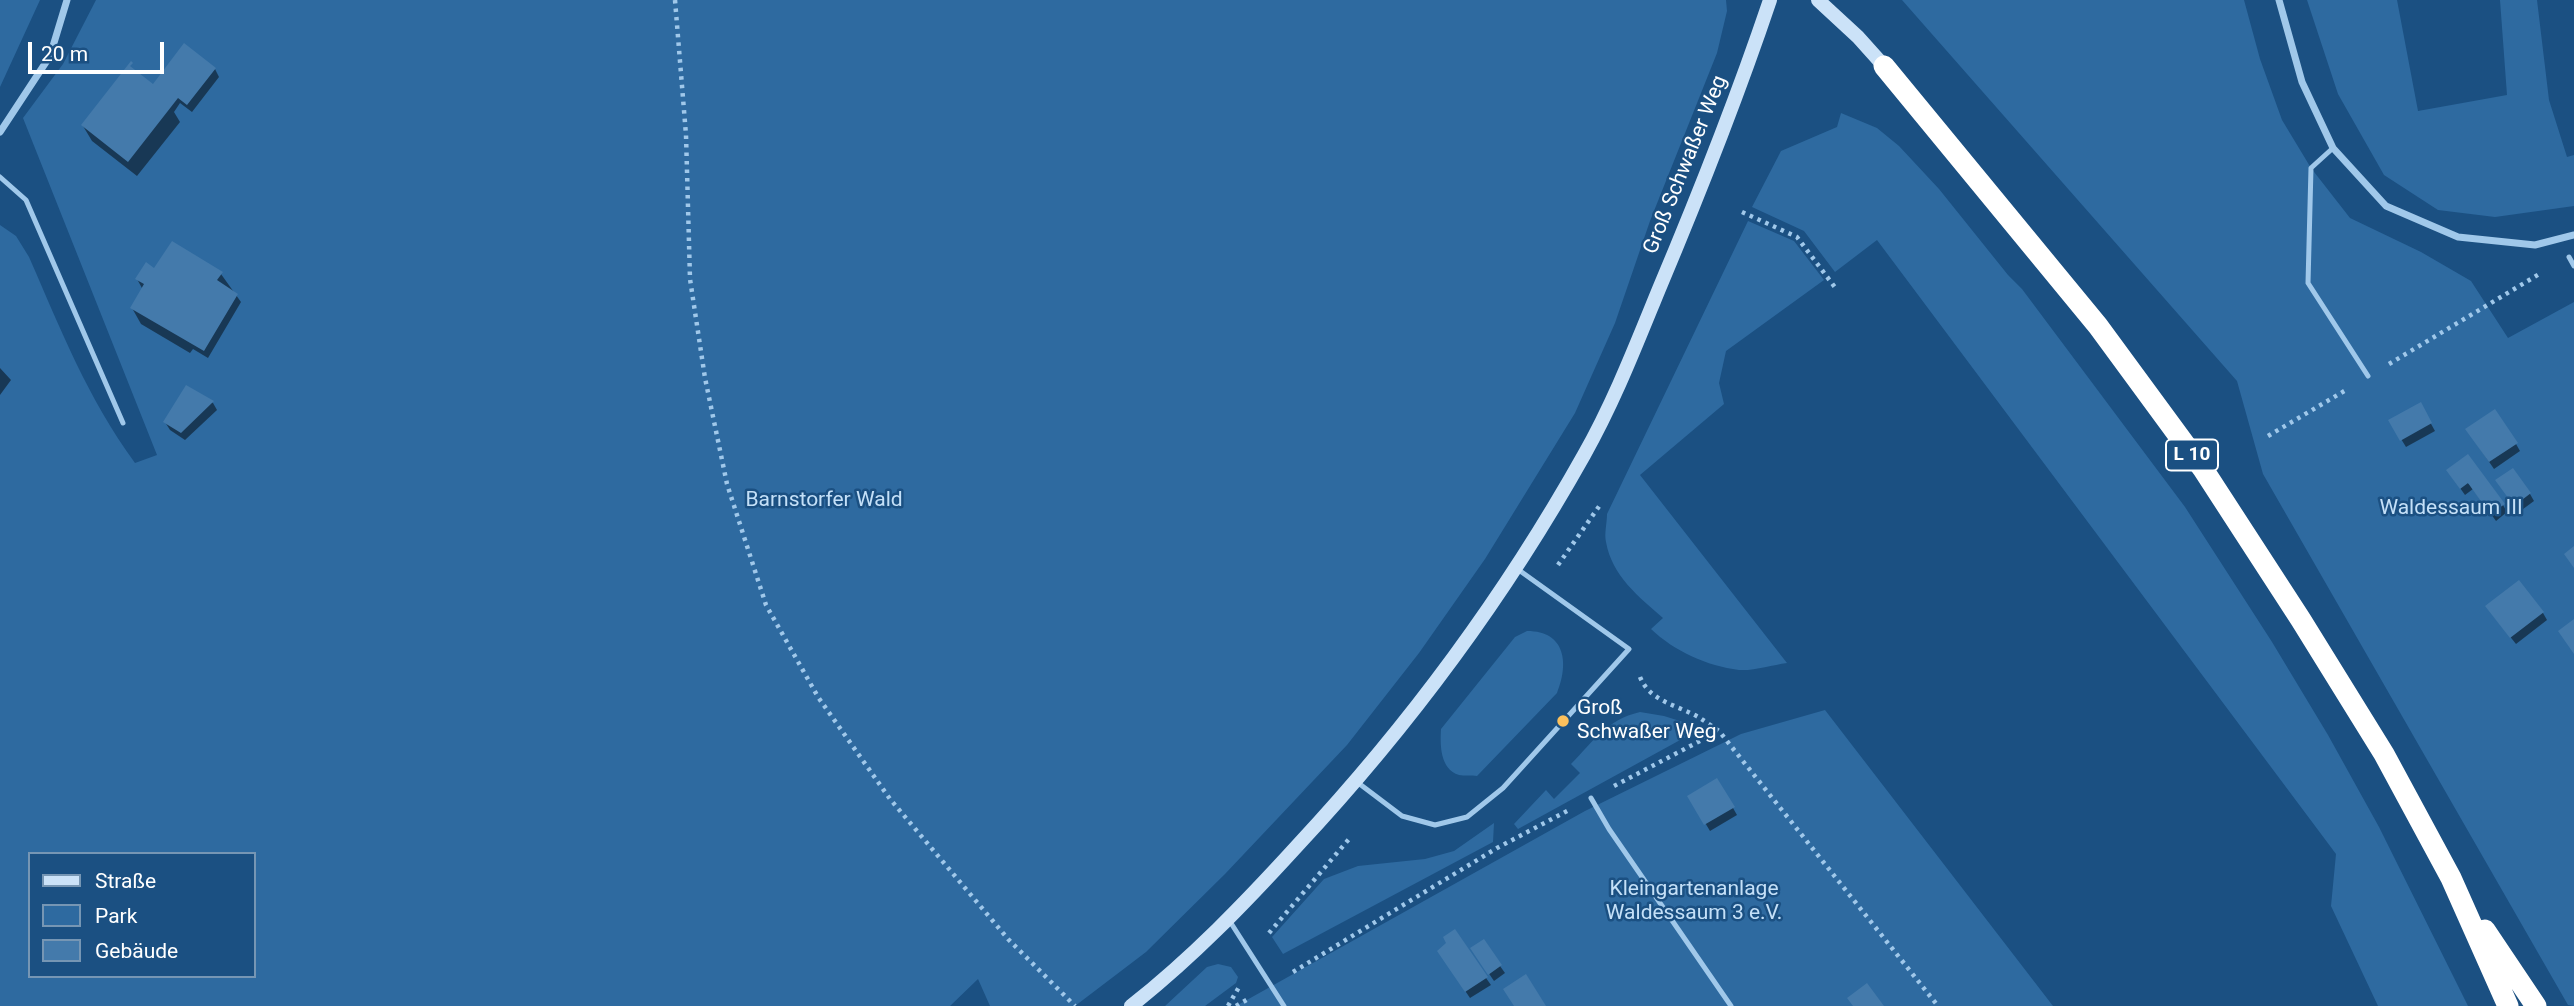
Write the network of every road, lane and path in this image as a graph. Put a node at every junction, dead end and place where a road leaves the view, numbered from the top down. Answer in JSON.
{"nodes":[{"id":1,"x":67,"y":0,"type":"edge"},
{"id":2,"x":675,"y":0,"type":"edge"},
{"id":3,"x":1770,"y":0,"type":"edge"},
{"id":4,"x":1818,"y":0,"type":"edge"},
{"id":5,"x":2279,"y":0,"type":"edge"},
{"id":6,"x":1884,"y":66,"type":"joint"},
{"id":7,"x":0,"y":132,"type":"edge"},
{"id":8,"x":2333,"y":148,"type":"junction"},
{"id":9,"x":0,"y":177,"type":"edge"},
{"id":10,"x":1742,"y":212,"type":"dead end"},
{"id":11,"x":2574,"y":235,"type":"edge"},
{"id":12,"x":2569,"y":257,"type":"joint"},
{"id":13,"x":2574,"y":265,"type":"edge"},
{"id":14,"x":1837,"y":290,"type":"dead end"},
{"id":15,"x":2368,"y":376,"type":"junction"},
{"id":16,"x":123,"y":423,"type":"dead end"},
{"id":17,"x":2268,"y":436,"type":"dead end"},
{"id":18,"x":1516,"y":568,"type":"junction"},
{"id":19,"x":1629,"y":649,"type":"junction"},
{"id":20,"x":1719,"y":731,"type":"junction"},
{"id":21,"x":1357,"y":782,"type":"junction"},
{"id":22,"x":1591,"y":798,"type":"junction"},
{"id":23,"x":2451,"y":878,"type":"junction"},
{"id":24,"x":1229,"y":920,"type":"junction"},
{"id":25,"x":1271,"y":985,"type":"junction"},
{"id":26,"x":1076,"y":1006,"type":"edge"},
{"id":27,"x":1131,"y":1006,"type":"edge"},
{"id":28,"x":1236,"y":1006,"type":"edge"},
{"id":29,"x":1284,"y":1006,"type":"edge"},
{"id":30,"x":1731,"y":1006,"type":"edge"},
{"id":31,"x":1938,"y":1006,"type":"edge"},
{"id":32,"x":2508,"y":1006,"type":"edge"},
{"id":33,"x":2536,"y":1006,"type":"edge"}],
"edges":[{"from":1,"to":7,"type":"street"},
{"from":2,"to":26,"type":"path"},
{"from":3,"to":18,"type":"street","name":"Groß Schwaßer Weg"},
{"from":4,"to":6,"type":"street","number":"L 10"},
{"from":5,"to":8,"type":"street"},
{"from":6,"to":23,"type":"highway","number":"L 10"},
{"from":8,"to":11,"type":"street"},
{"from":8,"to":15,"type":"lane"},
{"from":9,"to":16,"type":"lane"},
{"from":10,"to":14,"type":"path"},
{"from":12,"to":13,"type":"lane"},
{"from":12,"to":15,"type":"path"},
{"from":15,"to":17,"type":"path"},
{"from":18,"to":19,"type":"lane"},
{"from":18,"to":21,"type":"street","name":"Groß Schwaßer Weg"},
{"from":19,"to":20,"type":"path"},
{"from":19,"to":21,"type":"lane"},
{"from":20,"to":22,"type":"path"},
{"from":20,"to":31,"type":"path"},
{"from":21,"to":24,"type":"street","name":"Groß Schwaßer Weg"},
{"from":22,"to":25,"type":"path"},
{"from":22,"to":30,"type":"lane"},
{"from":23,"to":32,"type":"highway"},
{"from":23,"to":33,"type":"highway"},
{"from":24,"to":25,"type":"lane"},
{"from":24,"to":27,"type":"street","name":"Groß Schwaßer Weg"},
{"from":25,"to":28,"type":"path"},
{"from":25,"to":29,"type":"lane"}]}
